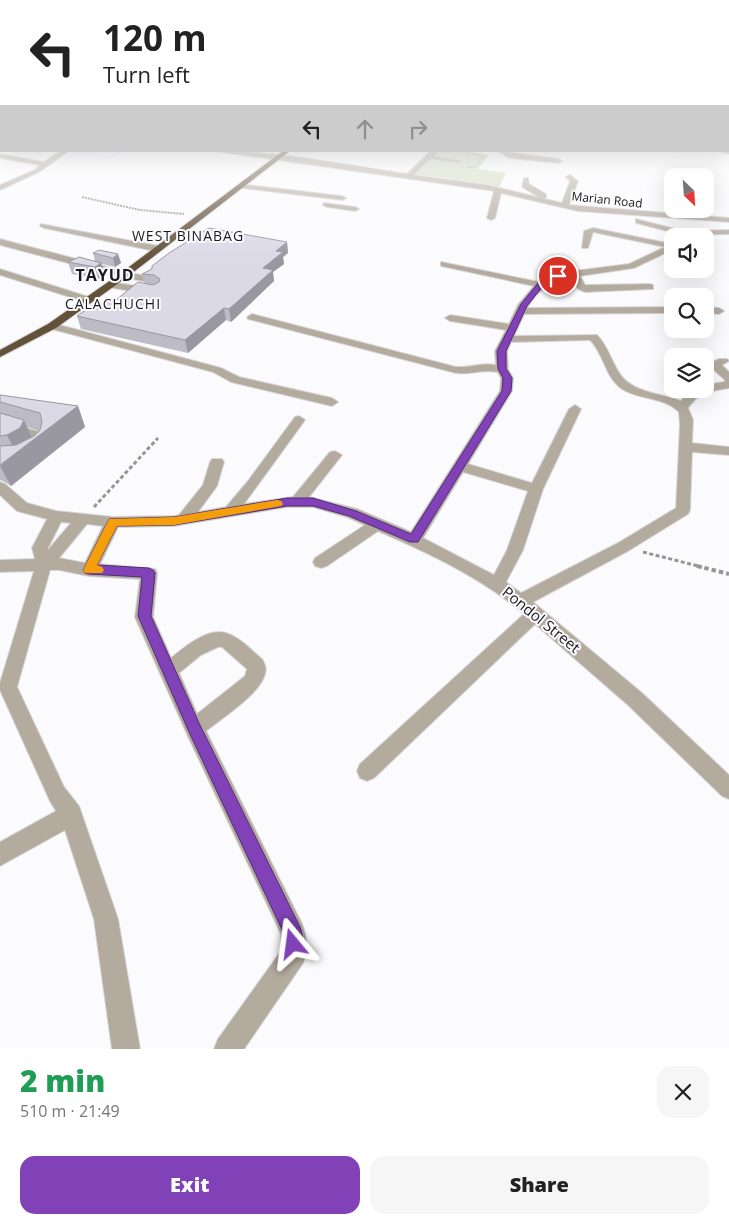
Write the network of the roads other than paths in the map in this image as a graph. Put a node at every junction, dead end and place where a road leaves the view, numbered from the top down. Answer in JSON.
{"nodes":[{"id":1,"x":34,"y":162,"type":"edge"},
{"id":2,"x":49,"y":162,"type":"edge"},
{"id":3,"x":273,"y":162,"type":"edge"},
{"id":4,"x":307,"y":162,"type":"edge"},
{"id":5,"x":424,"y":162,"type":"edge"},
{"id":6,"x":46,"y":164,"type":"junction"},
{"id":7,"x":409,"y":176,"type":"junction"},
{"id":8,"x":526,"y":179,"type":"dead end"},
{"id":9,"x":572,"y":179,"type":"dead end"},
{"id":10,"x":242,"y":186,"type":"junction"},
{"id":11,"x":0,"y":188,"type":"edge"},
{"id":12,"x":498,"y":190,"type":"junction"},
{"id":13,"x":289,"y":192,"type":"junction"},
{"id":14,"x":342,"y":198,"type":"dead end"},
{"id":15,"x":543,"y":201,"type":"junction"},
{"id":16,"x":565,"y":206,"type":"junction"},
{"id":17,"x":355,"y":209,"type":"dead end"},
{"id":18,"x":611,"y":213,"type":"junction"},
{"id":19,"x":491,"y":218,"type":"dead end"},
{"id":20,"x":729,"y":220,"type":"edge"},
{"id":21,"x":44,"y":226,"type":"dead end"},
{"id":22,"x":664,"y":229,"type":"edge"},
{"id":23,"x":729,"y":232,"type":"edge"},
{"id":24,"x":714,"y":233,"type":"edge"},
{"id":25,"x":0,"y":242,"type":"edge"},
{"id":26,"x":664,"y":244,"type":"edge"},
{"id":27,"x":585,"y":246,"type":"dead end"},
{"id":28,"x":159,"y":249,"type":"junction"},
{"id":29,"x":664,"y":250,"type":"edge"},
{"id":30,"x":444,"y":264,"type":"dead end"},
{"id":31,"x":0,"y":272,"type":"edge"},
{"id":32,"x":575,"y":274,"type":"junction"},
{"id":33,"x":125,"y":275,"type":"junction"},
{"id":34,"x":149,"y":279,"type":"edge"},
{"id":35,"x":110,"y":285,"type":"junction"},
{"id":36,"x":540,"y":285,"type":"junction"},
{"id":37,"x":650,"y":287,"type":"dead end"},
{"id":38,"x":156,"y":292,"type":"edge"},
{"id":39,"x":89,"y":300,"type":"junction"},
{"id":40,"x":664,"y":310,"type":"edge"},
{"id":41,"x":520,"y":311,"type":"junction"},
{"id":42,"x":714,"y":311,"type":"edge"},
{"id":43,"x":719,"y":311,"type":"dead end"},
{"id":44,"x":252,"y":317,"type":"dead end"},
{"id":45,"x":450,"y":318,"type":"dead end"},
{"id":46,"x":52,"y":326,"type":"junction"},
{"id":47,"x":512,"y":328,"type":"junction"},
{"id":48,"x":507,"y":339,"type":"junction"},
{"id":49,"x":0,"y":354,"type":"edge"},
{"id":50,"x":722,"y":361,"type":"dead end"},
{"id":51,"x":502,"y":369,"type":"junction"},
{"id":52,"x":729,"y":378,"type":"edge"},
{"id":53,"x":729,"y":383,"type":"edge"},
{"id":54,"x":714,"y":387,"type":"edge"},
{"id":55,"x":689,"y":398,"type":"edge"},
{"id":56,"x":332,"y":402,"type":"dead end"},
{"id":57,"x":683,"y":407,"type":"junction"},
{"id":58,"x":575,"y":410,"type":"dead end"},
{"id":59,"x":299,"y":420,"type":"dead end"},
{"id":60,"x":0,"y":425,"type":"edge"},
{"id":61,"x":685,"y":447,"type":"junction"},
{"id":62,"x":729,"y":451,"type":"edge"},
{"id":63,"x":335,"y":456,"type":"dead end"},
{"id":64,"x":29,"y":458,"type":"edge"},
{"id":65,"x":217,"y":462,"type":"dead end"},
{"id":66,"x":460,"y":466,"type":"junction"},
{"id":67,"x":0,"y":487,"type":"edge"},
{"id":68,"x":536,"y":489,"type":"junction"},
{"id":69,"x":297,"y":502,"type":"junction"},
{"id":70,"x":230,"y":512,"type":"junction"},
{"id":71,"x":56,"y":516,"type":"junction"},
{"id":72,"x":83,"y":519,"type":"junction"},
{"id":73,"x":184,"y":520,"type":"junction"},
{"id":74,"x":113,"y":522,"type":"junction"},
{"id":75,"x":377,"y":524,"type":"junction"},
{"id":76,"x":414,"y":540,"type":"junction"},
{"id":77,"x":321,"y":562,"type":"dead end"},
{"id":78,"x":44,"y":564,"type":"junction"},
{"id":79,"x":0,"y":566,"type":"edge"},
{"id":80,"x":89,"y":570,"type":"junction"},
{"id":81,"x":497,"y":584,"type":"junction"},
{"id":82,"x":520,"y":601,"type":"junction"},
{"id":83,"x":535,"y":614,"type":"junction"},
{"id":84,"x":168,"y":671,"type":"junction"},
{"id":85,"x":194,"y":728,"type":"junction"},
{"id":86,"x":367,"y":771,"type":"dead end"},
{"id":87,"x":729,"y":789,"type":"edge"},
{"id":88,"x":71,"y":814,"type":"junction"},
{"id":89,"x":0,"y":856,"type":"edge"},
{"id":90,"x":126,"y":1049,"type":"edge"},
{"id":91,"x":228,"y":1049,"type":"edge"}],
"edges":[{"from":1,"to":6,"type":"street"},
{"from":2,"to":6,"type":"street"},
{"from":3,"to":10,"type":"highway"},
{"from":4,"to":7,"type":"street","name":"Marian Road"},
{"from":5,"to":7,"type":"street"},
{"from":6,"to":11,"type":"street"},
{"from":7,"to":12,"type":"street","name":"Marian Road"},
{"from":8,"to":15,"type":"street"},
{"from":9,"to":16,"type":"street"},
{"from":10,"to":13,"type":"street"},
{"from":10,"to":28,"type":"highway"},
{"from":12,"to":15,"type":"street","name":"Marian Road"},
{"from":12,"to":19,"type":"street"},
{"from":13,"to":14,"type":"street"},
{"from":13,"to":17,"type":"street"},
{"from":15,"to":16,"type":"street","name":"Marian Road"},
{"from":16,"to":18,"type":"street","name":"Marian Road"},
{"from":18,"to":20,"type":"street","name":"Marian Road"},
{"from":18,"to":22,"type":"street"},
{"from":21,"to":28,"type":"street"},
{"from":23,"to":24,"type":"street"},
{"from":25,"to":33,"type":"street"},
{"from":26,"to":27,"type":"street"},
{"from":28,"to":33,"type":"highway"},
{"from":29,"to":32,"type":"street"},
{"from":30,"to":36,"type":"street"},
{"from":31,"to":39,"type":"street"},
{"from":32,"to":36,"type":"street"},
{"from":32,"to":37,"type":"street"},
{"from":33,"to":34,"type":"street"},
{"from":33,"to":35,"type":"highway"},
{"from":35,"to":38,"type":"street"},
{"from":35,"to":39,"type":"highway"},
{"from":36,"to":41,"type":"street"},
{"from":39,"to":46,"type":"highway"},
{"from":40,"to":41,"type":"street"},
{"from":41,"to":47,"type":"street"},
{"from":42,"to":43,"type":"street"},
{"from":44,"to":51,"type":"street"},
{"from":45,"to":47,"type":"street"},
{"from":46,"to":49,"type":"highway"},
{"from":46,"to":56,"type":"street"},
{"from":47,"to":48,"type":"street"},
{"from":48,"to":51,"type":"street"},
{"from":48,"to":57,"type":"street"},
{"from":50,"to":52,"type":"street"},
{"from":51,"to":66,"type":"street"},
{"from":53,"to":54,"type":"street"},
{"from":55,"to":57,"type":"street"},
{"from":57,"to":61,"type":"street"},
{"from":58,"to":68,"type":"street"},
{"from":59,"to":70,"type":"street"},
{"from":60,"to":64,"type":"street"},
{"from":61,"to":62,"type":"street"},
{"from":61,"to":82,"type":"street"},
{"from":63,"to":69,"type":"street"},
{"from":65,"to":73,"type":"street"},
{"from":66,"to":68,"type":"street"},
{"from":66,"to":76,"type":"street"},
{"from":67,"to":71,"type":"street","name":"Pondol Street"},
{"from":68,"to":81,"type":"street"},
{"from":69,"to":70,"type":"street","name":"Pondol Street"},
{"from":69,"to":75,"type":"street","name":"Pondol Street"},
{"from":70,"to":73,"type":"street","name":"Pondol Street"},
{"from":71,"to":72,"type":"street","name":"Pondol Street"},
{"from":71,"to":78,"type":"street"},
{"from":72,"to":74,"type":"street","name":"Pondol Street"},
{"from":72,"to":78,"type":"street"},
{"from":73,"to":74,"type":"street","name":"Pondol Street"},
{"from":74,"to":80,"type":"street"},
{"from":75,"to":76,"type":"street","name":"Pondol Street"},
{"from":75,"to":77,"type":"street"},
{"from":76,"to":81,"type":"street","name":"Pondol Street"},
{"from":78,"to":79,"type":"street"},
{"from":78,"to":80,"type":"street"},
{"from":78,"to":88,"type":"street"},
{"from":80,"to":84,"type":"street"},
{"from":81,"to":82,"type":"street","name":"Pondol Street"},
{"from":82,"to":83,"type":"street","name":"Pondol Street"},
{"from":83,"to":86,"type":"street"},
{"from":83,"to":87,"type":"street","name":"Pondol Street"},
{"from":84,"to":85,"type":"street"},
{"from":84,"to":85,"type":"street"},
{"from":85,"to":91,"type":"street"},
{"from":88,"to":89,"type":"street"},
{"from":88,"to":90,"type":"street"}]}
